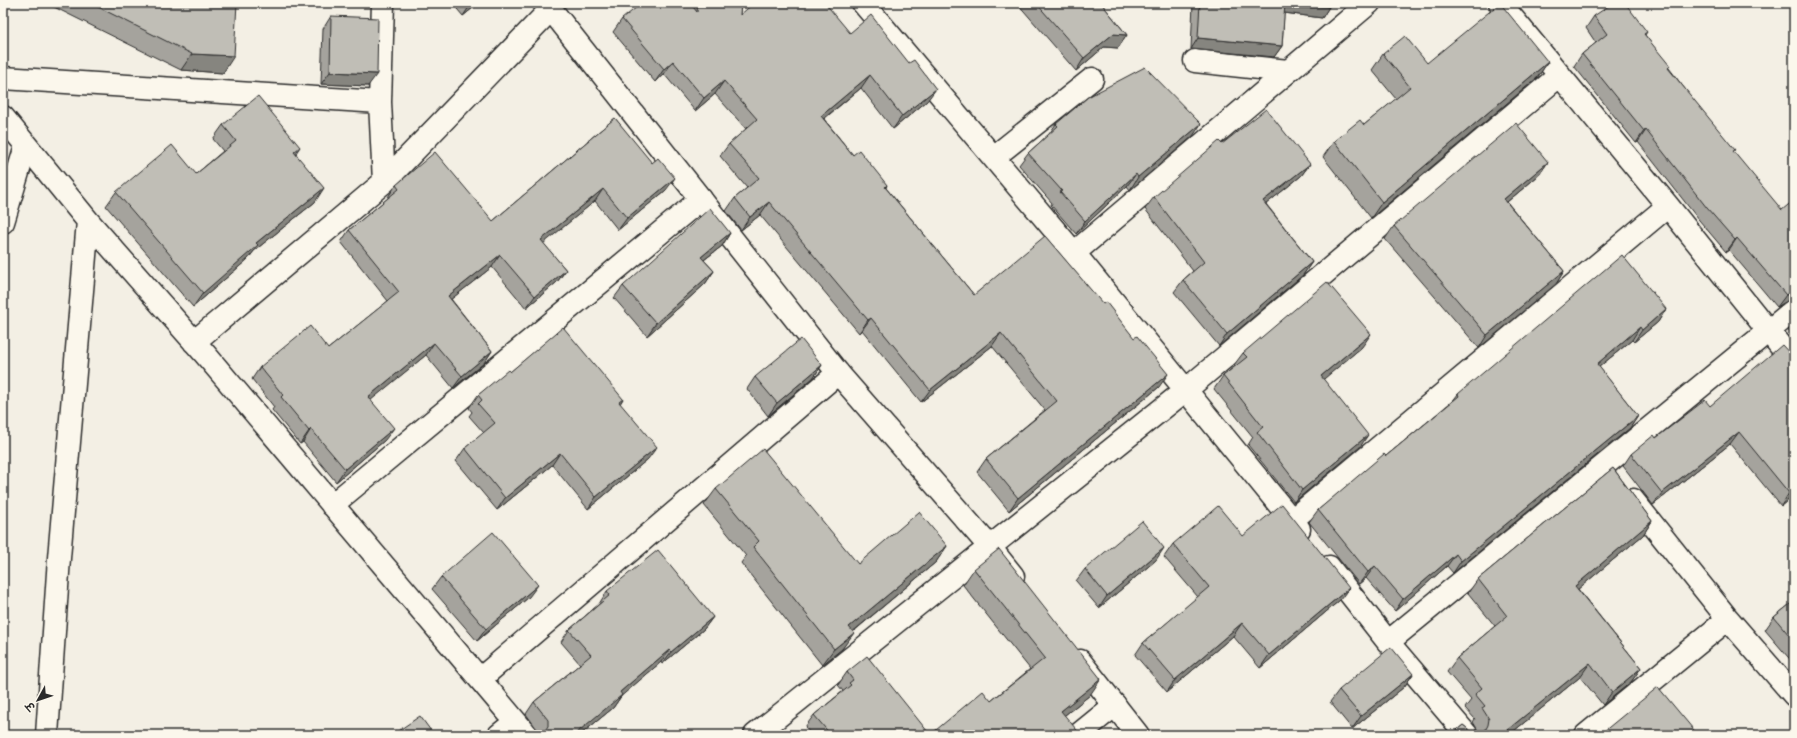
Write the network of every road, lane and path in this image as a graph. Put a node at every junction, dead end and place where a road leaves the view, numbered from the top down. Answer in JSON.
{"nodes":[{"id":1,"x":383,"y":3,"type":"edge"},
{"id":2,"x":863,"y":3,"type":"edge"},
{"id":3,"x":1369,"y":3,"type":"edge"},
{"id":4,"x":1500,"y":3,"type":"edge"},
{"id":5,"x":549,"y":6,"type":"edge"},
{"id":6,"x":1195,"y":61,"type":"dead end"},
{"id":7,"x":1288,"y":71,"type":"junction"},
{"id":8,"x":1560,"y":75,"type":"junction"},
{"id":9,"x":3,"y":78,"type":"edge"},
{"id":10,"x":1092,"y":79,"type":"dead end"},
{"id":11,"x":380,"y":102,"type":"junction"},
{"id":12,"x":3,"y":117,"type":"edge"},
{"id":13,"x":26,"y":146,"type":"junction"},
{"id":14,"x":994,"y":157,"type":"junction"},
{"id":15,"x":384,"y":182,"type":"junction"},
{"id":16,"x":701,"y":199,"type":"junction"},
{"id":17,"x":1668,"y":206,"type":"junction"},
{"id":18,"x":88,"y":221,"type":"junction"},
{"id":19,"x":3,"y":222,"type":"edge"},
{"id":20,"x":1074,"y":253,"type":"junction"},
{"id":21,"x":1794,"y":310,"type":"edge"},
{"id":22,"x":1768,"y":332,"type":"junction"},
{"id":23,"x":194,"y":342,"type":"junction"},
{"id":24,"x":1794,"y":362,"type":"edge"},
{"id":25,"x":838,"y":373,"type":"junction"},
{"id":26,"x":1186,"y":389,"type":"junction"},
{"id":27,"x":1605,"y":464,"type":"junction"},
{"id":28,"x":332,"y":505,"type":"junction"},
{"id":29,"x":1292,"y":520,"type":"junction"},
{"id":30,"x":989,"y":546,"type":"junction"},
{"id":31,"x":1028,"y":595,"type":"edge"},
{"id":32,"x":1728,"y":619,"type":"junction"},
{"id":33,"x":1388,"y":642,"type":"junction"},
{"id":34,"x":1066,"y":644,"type":"edge"},
{"id":35,"x":480,"y":679,"type":"junction"},
{"id":36,"x":1794,"y":695,"type":"edge"},
{"id":37,"x":1115,"y":705,"type":"junction"},
{"id":38,"x":514,"y":731,"type":"edge"},
{"id":39,"x":47,"y":735,"type":"edge"},
{"id":40,"x":755,"y":735,"type":"edge"},
{"id":41,"x":1078,"y":735,"type":"edge"},
{"id":42,"x":1138,"y":735,"type":"edge"},
{"id":43,"x":1467,"y":735,"type":"edge"},
{"id":44,"x":1586,"y":735,"type":"edge"}],
"edges":[{"from":1,"to":11,"type":"street"},
{"from":2,"to":14,"type":"street"},
{"from":3,"to":7,"type":"street"},
{"from":4,"to":8,"type":"street"},
{"from":5,"to":15,"type":"street"},
{"from":5,"to":16,"type":"street"},
{"from":6,"to":7,"type":"street"},
{"from":7,"to":20,"type":"street"},
{"from":8,"to":17,"type":"street"},
{"from":8,"to":26,"type":"street"},
{"from":9,"to":11,"type":"street"},
{"from":10,"to":14,"type":"street"},
{"from":11,"to":15,"type":"street"},
{"from":12,"to":13,"type":"street"},
{"from":13,"to":18,"type":"street"},
{"from":13,"to":19,"type":"street"},
{"from":14,"to":20,"type":"street"},
{"from":15,"to":23,"type":"street"},
{"from":16,"to":25,"type":"street"},
{"from":16,"to":28,"type":"street"},
{"from":17,"to":22,"type":"street"},
{"from":17,"to":29,"type":"street"},
{"from":18,"to":23,"type":"street"},
{"from":18,"to":39,"type":"street"},
{"from":20,"to":26,"type":"street"},
{"from":21,"to":22,"type":"street"},
{"from":22,"to":24,"type":"street"},
{"from":22,"to":27,"type":"street"},
{"from":23,"to":28,"type":"street"},
{"from":25,"to":30,"type":"street"},
{"from":25,"to":35,"type":"street"},
{"from":26,"to":29,"type":"street"},
{"from":26,"to":30,"type":"street"},
{"from":27,"to":32,"type":"street"},
{"from":27,"to":33,"type":"street"},
{"from":28,"to":35,"type":"street"},
{"from":29,"to":33,"type":"street"},
{"from":30,"to":31,"type":"street"},
{"from":30,"to":40,"type":"street"},
{"from":32,"to":36,"type":"street"},
{"from":32,"to":44,"type":"street"},
{"from":33,"to":43,"type":"street"},
{"from":34,"to":37,"type":"street"},
{"from":35,"to":38,"type":"street"},
{"from":37,"to":41,"type":"street"},
{"from":37,"to":42,"type":"street"}]}
